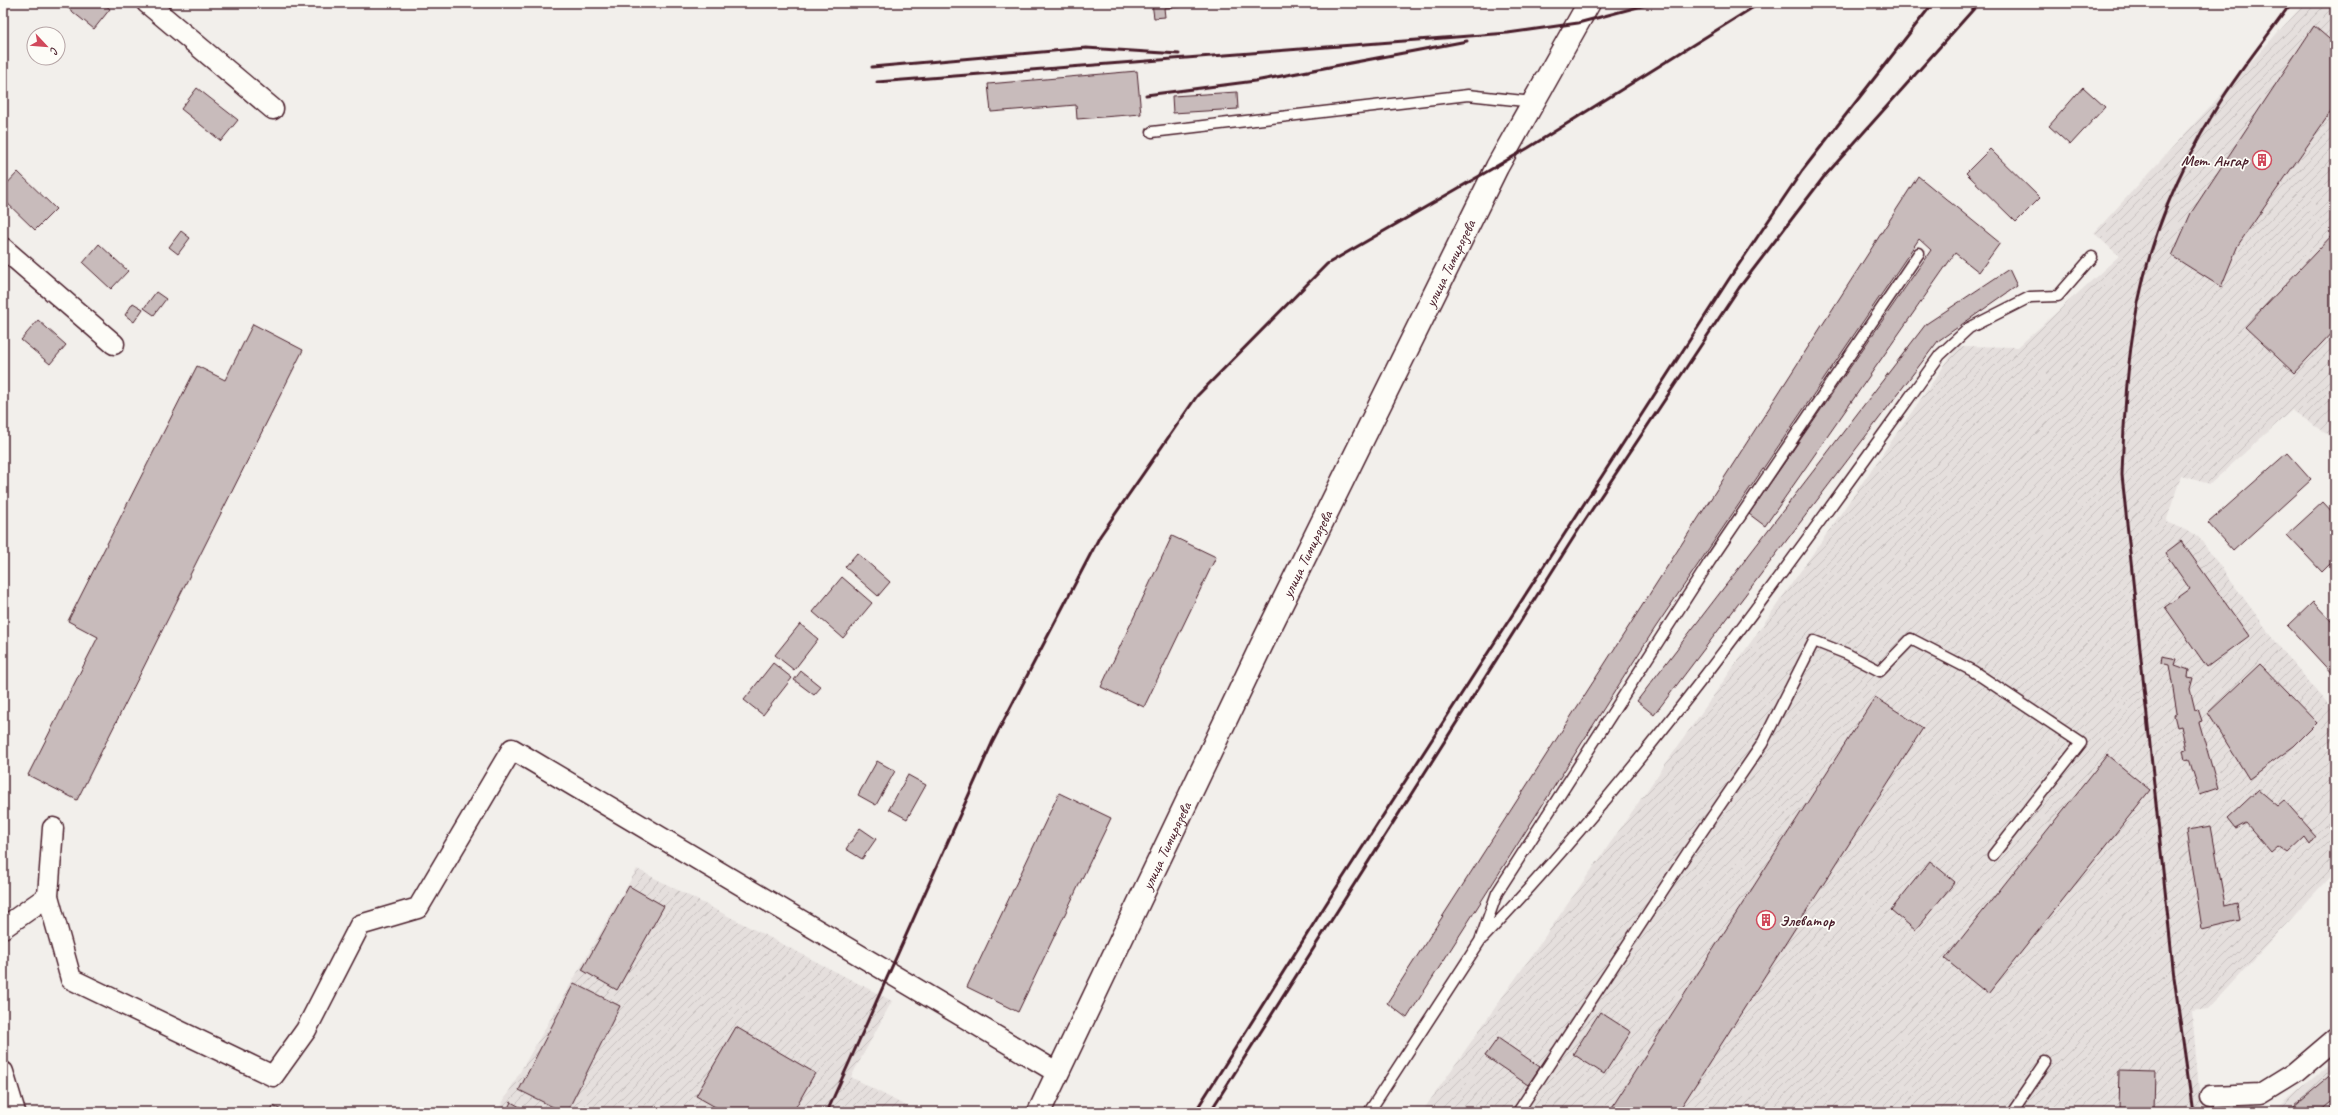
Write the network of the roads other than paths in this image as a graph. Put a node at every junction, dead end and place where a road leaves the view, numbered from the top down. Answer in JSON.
{"nodes":[{"id":1,"x":147,"y":3,"type":"edge"},
{"id":2,"x":1589,"y":3,"type":"edge"},
{"id":3,"x":1534,"y":102,"type":"junction"},
{"id":4,"x":273,"y":109,"type":"dead end"},
{"id":5,"x":1152,"y":132,"type":"dead end"},
{"id":6,"x":3,"y":248,"type":"edge"},
{"id":7,"x":1919,"y":253,"type":"dead end"},
{"id":8,"x":2092,"y":257,"type":"dead end"},
{"id":9,"x":114,"y":344,"type":"dead end"},
{"id":10,"x":53,"y":828,"type":"dead end"},
{"id":11,"x":1992,"y":855,"type":"dead end"},
{"id":12,"x":48,"y":896,"type":"junction"},
{"id":13,"x":3,"y":928,"type":"edge"},
{"id":14,"x":1480,"y":941,"type":"junction"},
{"id":15,"x":2335,"y":1039,"type":"edge"},
{"id":16,"x":2046,"y":1062,"type":"dead end"},
{"id":17,"x":3,"y":1072,"type":"edge"},
{"id":18,"x":1058,"y":1073,"type":"junction"},
{"id":19,"x":2210,"y":1096,"type":"dead end"},
{"id":20,"x":15,"y":1112,"type":"edge"},
{"id":21,"x":1040,"y":1112,"type":"edge"},
{"id":22,"x":1369,"y":1112,"type":"edge"},
{"id":23,"x":1518,"y":1112,"type":"edge"},
{"id":24,"x":2012,"y":1112,"type":"edge"}],
"edges":[{"from":1,"to":4,"type":"street"},
{"from":2,"to":3,"type":"main road","name":"улица Тимирязева"},
{"from":3,"to":5,"type":"lane"},
{"from":3,"to":18,"type":"main road","name":"улица Тимирязева"},
{"from":6,"to":9,"type":"street"},
{"from":7,"to":14,"type":"lane"},
{"from":8,"to":14,"type":"lane"},
{"from":10,"to":12,"type":"street"},
{"from":11,"to":23,"type":"lane"},
{"from":12,"to":13,"type":"street"},
{"from":12,"to":18,"type":"street"},
{"from":14,"to":22,"type":"lane"},
{"from":15,"to":19,"type":"street"},
{"from":16,"to":24,"type":"lane"},
{"from":17,"to":20,"type":"street"},
{"from":18,"to":21,"type":"main road","name":"улица Тимирязева"}]}
